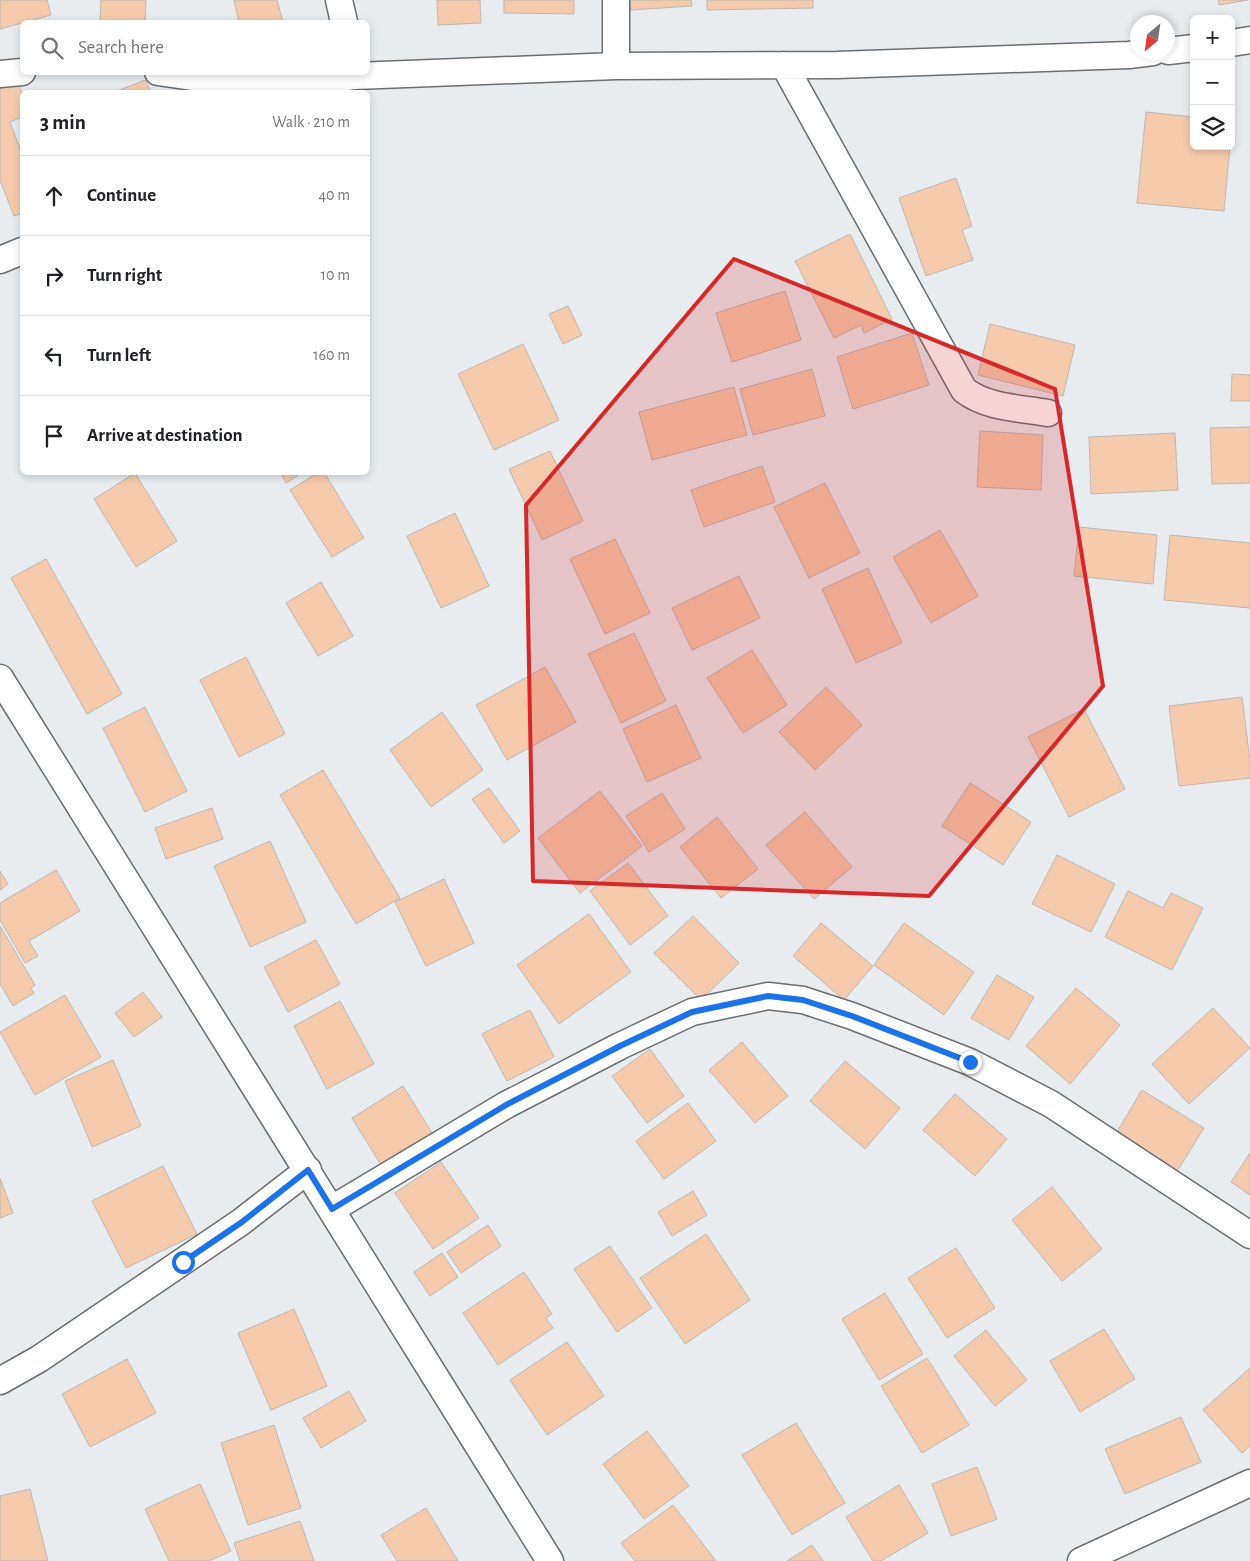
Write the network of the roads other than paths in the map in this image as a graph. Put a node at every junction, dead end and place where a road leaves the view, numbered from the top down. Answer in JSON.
{"nodes":[{"id":1,"x":339,"y":0,"type":"edge"},
{"id":2,"x":616,"y":0,"type":"edge"},
{"id":3,"x":344,"y":20,"type":"edge"},
{"id":4,"x":1250,"y":40,"type":"edge"},
{"id":5,"x":1235,"y":42,"type":"edge"},
{"id":6,"x":1190,"y":48,"type":"edge"},
{"id":7,"x":1175,"y":50,"type":"edge"},
{"id":8,"x":1130,"y":55,"type":"edge"},
{"id":9,"x":784,"y":65,"type":"junction"},
{"id":10,"x":616,"y":66,"type":"junction"},
{"id":11,"x":20,"y":72,"type":"edge"},
{"id":12,"x":0,"y":74,"type":"edge"},
{"id":13,"x":370,"y":74,"type":"edge"},
{"id":14,"x":174,"y":75,"type":"edge"},
{"id":15,"x":349,"y":75,"type":"edge"},
{"id":16,"x":256,"y":90,"type":"edge"},
{"id":17,"x":20,"y":252,"type":"edge"},
{"id":18,"x":0,"y":260,"type":"edge"},
{"id":19,"x":1048,"y":413,"type":"dead end"},
{"id":20,"x":0,"y":678,"type":"edge"},
{"id":21,"x":308,"y":1170,"type":"junction"},
{"id":22,"x":332,"y":1209,"type":"junction"},
{"id":23,"x":1250,"y":1235,"type":"edge"},
{"id":24,"x":0,"y":1381,"type":"edge"},
{"id":25,"x":1250,"y":1483,"type":"edge"},
{"id":26,"x":550,"y":1561,"type":"edge"},
{"id":27,"x":1081,"y":1561,"type":"edge"}],
"edges":[{"from":1,"to":3,"type":"street"},
{"from":2,"to":10,"type":"street"},
{"from":4,"to":5,"type":"street"},
{"from":6,"to":7,"type":"street"},
{"from":8,"to":9,"type":"street"},
{"from":9,"to":10,"type":"street"},
{"from":9,"to":19,"type":"street"},
{"from":10,"to":13,"type":"street"},
{"from":11,"to":12,"type":"street"},
{"from":14,"to":16,"type":"street"},
{"from":15,"to":16,"type":"street"},
{"from":17,"to":18,"type":"street"},
{"from":20,"to":21,"type":"street"},
{"from":21,"to":22,"type":"street"},
{"from":21,"to":24,"type":"street"},
{"from":22,"to":23,"type":"street"},
{"from":22,"to":26,"type":"street"},
{"from":25,"to":27,"type":"street"}]}
